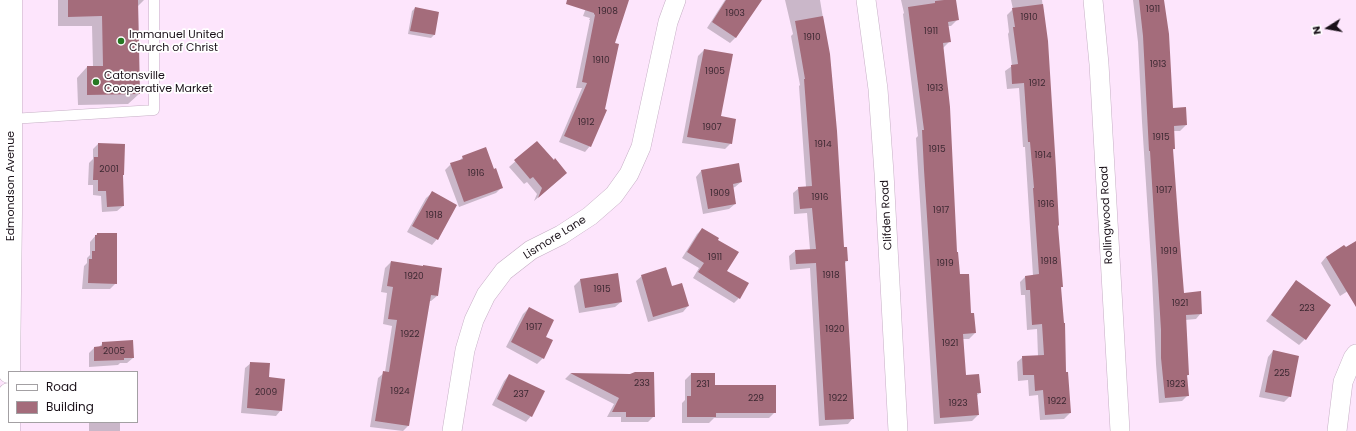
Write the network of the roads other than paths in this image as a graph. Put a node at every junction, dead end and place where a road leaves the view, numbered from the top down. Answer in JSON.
{"nodes":[{"id":1,"x":11,"y":0,"type":"edge"},
{"id":2,"x":154,"y":0,"type":"edge"},
{"id":3,"x":676,"y":0,"type":"edge"},
{"id":4,"x":866,"y":0,"type":"edge"},
{"id":5,"x":1092,"y":0,"type":"edge"},
{"id":6,"x":11,"y":119,"type":"junction"},
{"id":7,"x":6,"y":213,"type":"edge"},
{"id":8,"x":1356,"y":354,"type":"edge"},
{"id":9,"x":9,"y":371,"type":"edge"},
{"id":10,"x":452,"y":431,"type":"edge"},
{"id":11,"x":898,"y":431,"type":"edge"},
{"id":12,"x":1120,"y":431,"type":"edge"},
{"id":13,"x":1337,"y":431,"type":"edge"}],
"edges":[{"from":1,"to":6,"type":"street","name":"Edmondson Avenue"},
{"from":2,"to":6,"type":"lane"},
{"from":3,"to":10,"type":"street","name":"Lismore Lane"},
{"from":4,"to":11,"type":"street","name":"Clifden Road"},
{"from":5,"to":12,"type":"street","name":"Rollingwood Road"},
{"from":6,"to":7,"type":"street","name":"Edmondson Avenue"},
{"from":7,"to":9,"type":"street","name":"Edmondson Avenue"},
{"from":8,"to":13,"type":"street"}]}
